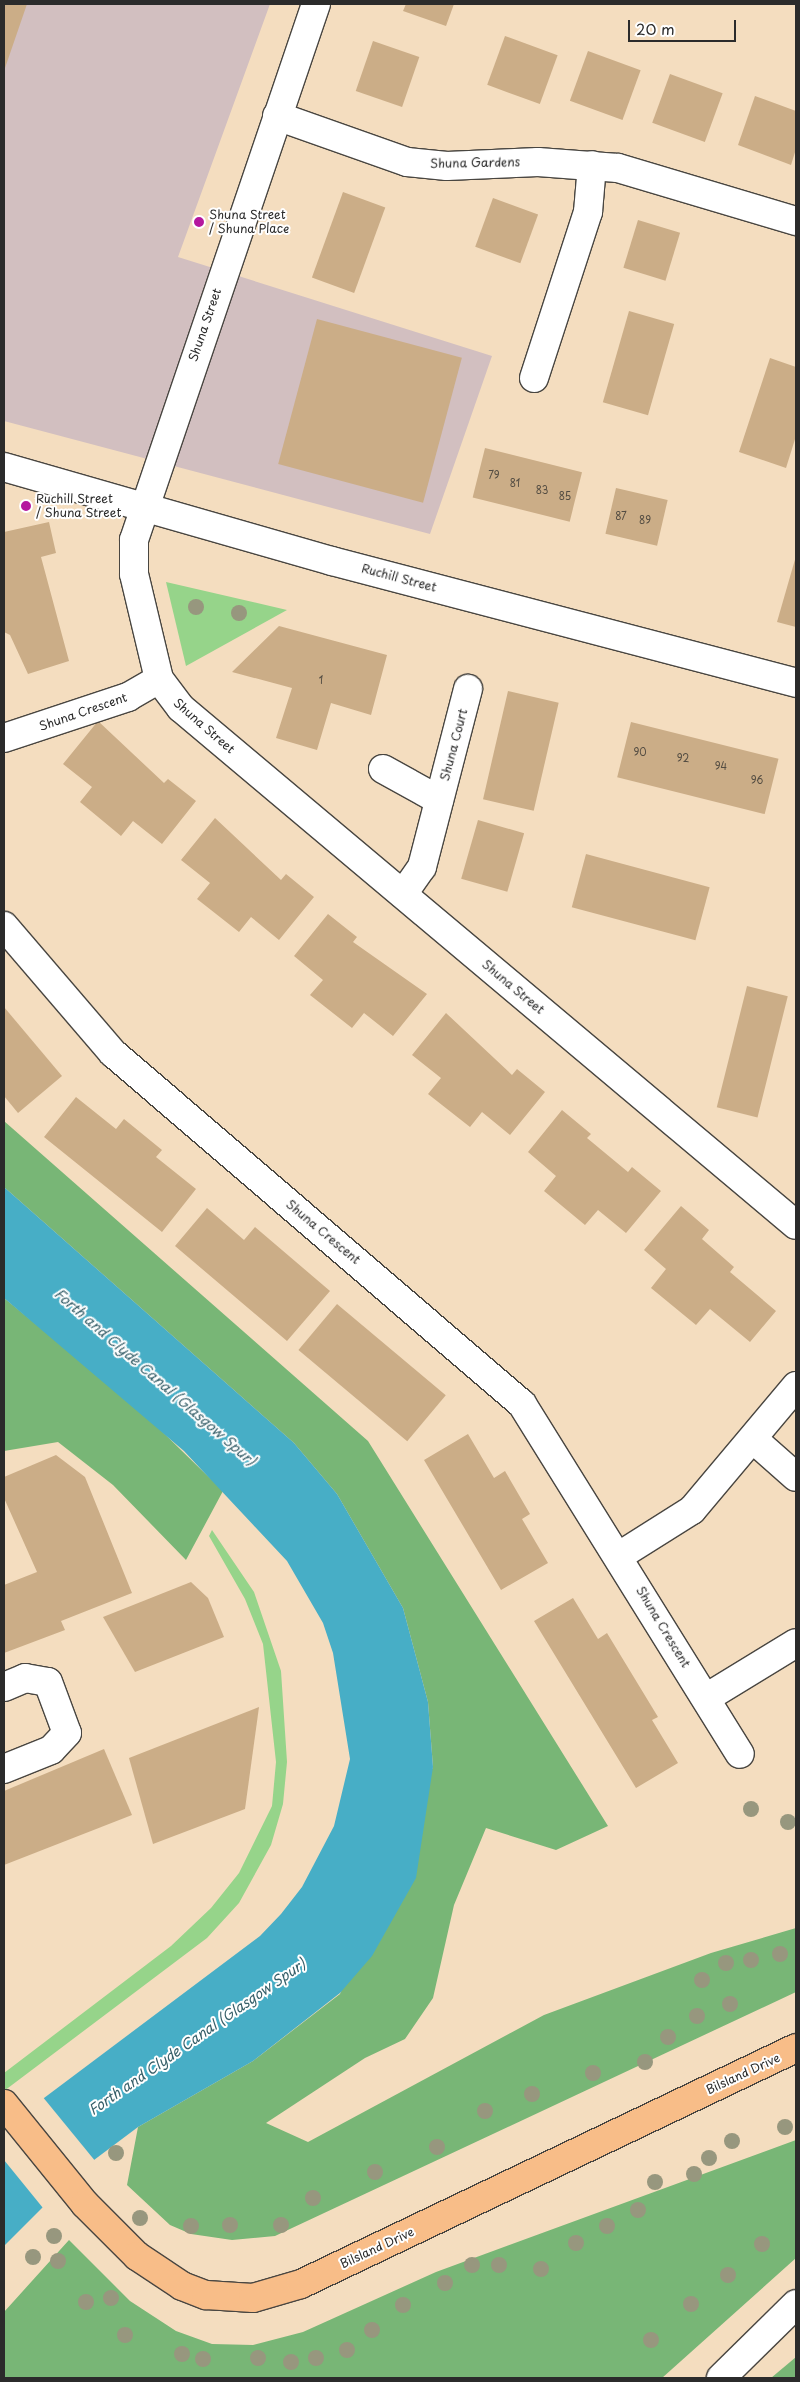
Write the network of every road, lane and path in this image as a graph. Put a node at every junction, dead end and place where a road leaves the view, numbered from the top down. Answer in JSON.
{"nodes":[{"id":1,"x":316,"y":4,"type":"edge"},
{"id":2,"x":277,"y":116,"type":"junction"},
{"id":3,"x":592,"y":165,"type":"junction"},
{"id":4,"x":796,"y":221,"type":"edge"},
{"id":5,"x":534,"y":378,"type":"dead end"},
{"id":6,"x":4,"y":467,"type":"edge"},
{"id":7,"x":142,"y":506,"type":"junction"},
{"id":8,"x":159,"y":679,"type":"junction"},
{"id":9,"x":796,"y":683,"type":"edge"},
{"id":10,"x":468,"y":690,"type":"dead end"},
{"id":11,"x":4,"y":738,"type":"edge"},
{"id":12,"x":383,"y":769,"type":"dead end"},
{"id":13,"x":439,"y":800,"type":"junction"},
{"id":14,"x":403,"y":894,"type":"junction"},
{"id":15,"x":4,"y":926,"type":"edge"},
{"id":16,"x":793,"y":1216,"type":"edge"},
{"id":17,"x":796,"y":1386,"type":"edge"},
{"id":18,"x":753,"y":1438,"type":"junction"},
{"id":19,"x":796,"y":1477,"type":"edge"},
{"id":20,"x":619,"y":1556,"type":"junction"},
{"id":21,"x":796,"y":1643,"type":"edge"},
{"id":22,"x":4,"y":1687,"type":"edge"},
{"id":23,"x":706,"y":1698,"type":"junction"},
{"id":24,"x":740,"y":1754,"type":"dead end"},
{"id":25,"x":4,"y":1768,"type":"edge"},
{"id":26,"x":796,"y":2048,"type":"edge"},
{"id":27,"x":4,"y":2104,"type":"edge"},
{"id":28,"x":796,"y":2304,"type":"edge"},
{"id":29,"x":722,"y":2378,"type":"edge"}],
"edges":[{"from":1,"to":2,"type":"street","name":"Shuna Street"},
{"from":2,"to":3,"type":"street","name":"Shuna Gardens"},
{"from":2,"to":7,"type":"street","name":"Shuna Street"},
{"from":3,"to":4,"type":"street","name":"Shuna Gardens"},
{"from":3,"to":5,"type":"street"},
{"from":6,"to":7,"type":"street","name":"Ruchill Street"},
{"from":7,"to":8,"type":"street","name":"Shuna Street"},
{"from":7,"to":9,"type":"street","name":"Ruchill Street"},
{"from":8,"to":11,"type":"street","name":"Shuna Crescent"},
{"from":8,"to":14,"type":"street","name":"Shuna Street"},
{"from":10,"to":13,"type":"street","name":"Shuna Court"},
{"from":12,"to":13,"type":"street","name":"Shuna Court"},
{"from":13,"to":14,"type":"street","name":"Shuna Court"},
{"from":14,"to":16,"type":"street","name":"Shuna Street"},
{"from":15,"to":20,"type":"street","name":"Shuna Crescent"},
{"from":17,"to":18,"type":"street"},
{"from":18,"to":19,"type":"street"},
{"from":18,"to":20,"type":"street"},
{"from":20,"to":23,"type":"street","name":"Shuna Crescent"},
{"from":21,"to":23,"type":"street"},
{"from":22,"to":25,"type":"street"},
{"from":23,"to":24,"type":"street","name":"Shuna Crescent"},
{"from":26,"to":27,"type":"main road","name":"Bilsland Drive"},
{"from":28,"to":29,"type":"street"}]}
